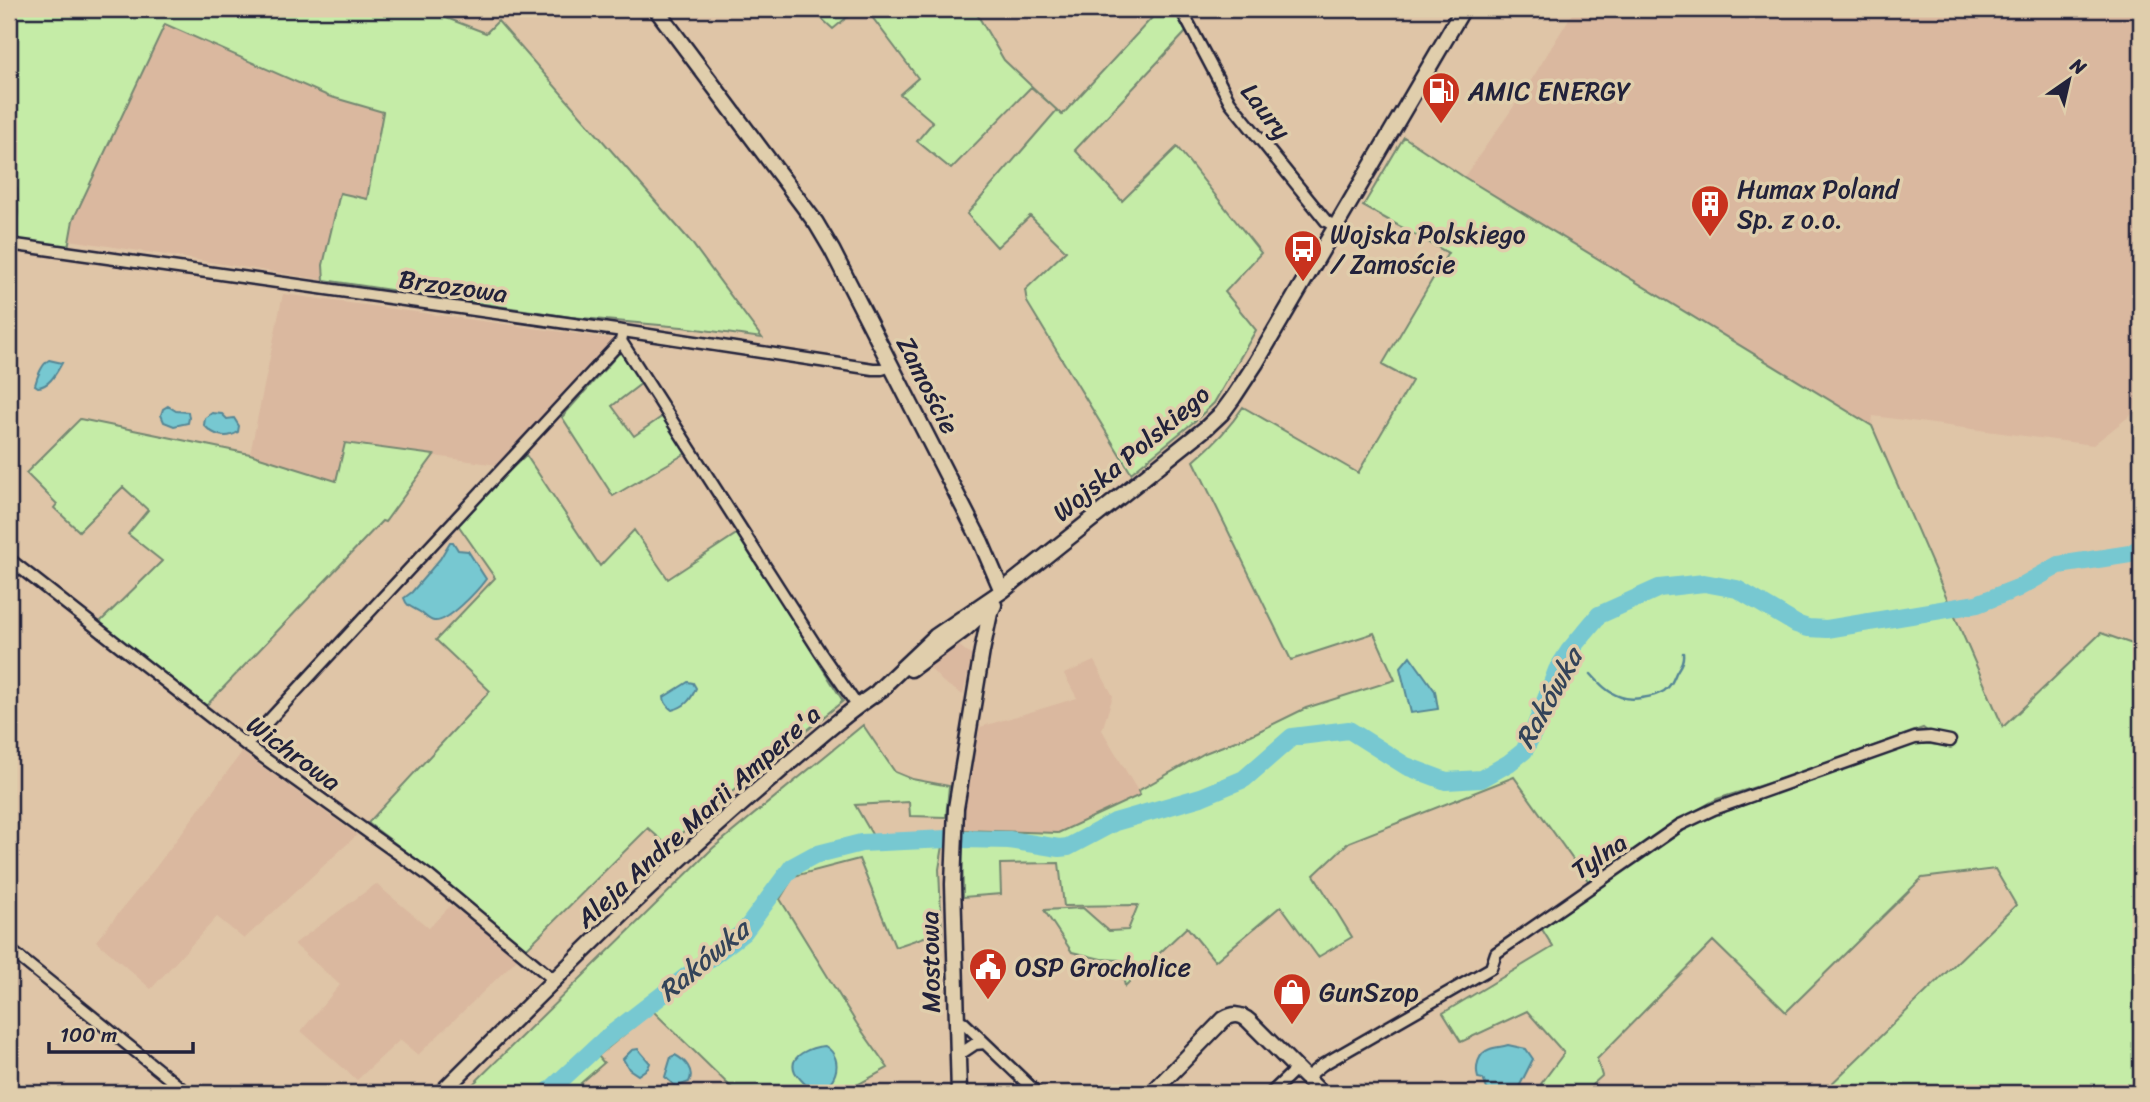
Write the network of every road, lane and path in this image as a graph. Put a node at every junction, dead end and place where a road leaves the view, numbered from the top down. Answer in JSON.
{"nodes":[{"id":1,"x":656,"y":9,"type":"edge"},
{"id":2,"x":1181,"y":9,"type":"edge"},
{"id":3,"x":1463,"y":9,"type":"edge"},
{"id":4,"x":1336,"y":227,"type":"junction"},
{"id":5,"x":9,"y":244,"type":"edge"},
{"id":6,"x":622,"y":336,"type":"junction"},
{"id":7,"x":891,"y":366,"type":"junction"},
{"id":8,"x":9,"y":559,"type":"edge"},
{"id":9,"x":1002,"y":591,"type":"junction"},
{"id":10,"x":965,"y":629,"type":"junction"},
{"id":11,"x":984,"y":641,"type":"junction"},
{"id":12,"x":878,"y":691,"type":"junction"},
{"id":13,"x":858,"y":707,"type":"junction"},
{"id":14,"x":1950,"y":741,"type":"dead end"},
{"id":15,"x":246,"y":745,"type":"junction"},
{"id":16,"x":9,"y":949,"type":"edge"},
{"id":17,"x":554,"y":981,"type":"junction"},
{"id":18,"x":956,"y":1020,"type":"junction"},
{"id":19,"x":985,"y":1044,"type":"junction"},
{"id":20,"x":957,"y":1056,"type":"junction"},
{"id":21,"x":1301,"y":1074,"type":"junction"},
{"id":22,"x":187,"y":1093,"type":"edge"},
{"id":23,"x":441,"y":1093,"type":"edge"},
{"id":24,"x":958,"y":1093,"type":"edge"},
{"id":25,"x":1037,"y":1093,"type":"edge"},
{"id":26,"x":1152,"y":1093,"type":"edge"},
{"id":27,"x":1271,"y":1093,"type":"edge"},
{"id":28,"x":1321,"y":1093,"type":"edge"}],
"edges":[{"from":1,"to":7,"type":"street","name":"Zamoście"},
{"from":2,"to":4,"type":"street","name":"Laury"},
{"from":3,"to":4,"type":"street","name":"Wojska Polskiego"},
{"from":4,"to":9,"type":"street","name":"Wojska Polskiego"},
{"from":5,"to":6,"type":"street","name":"Brzozowa"},
{"from":6,"to":7,"type":"street","name":"Brzozowa"},
{"from":6,"to":13,"type":"street"},
{"from":6,"to":15,"type":"street"},
{"from":7,"to":9,"type":"street","name":"Zamoście"},
{"from":8,"to":15,"type":"street","name":"Wichrowa"},
{"from":9,"to":10,"type":"street","name":"Aleja Andre Marii Ampere'a"},
{"from":9,"to":11,"type":"street"},
{"from":9,"to":12,"type":"street","name":"Aleja Andre Marii Ampere'a"},
{"from":10,"to":11,"type":"street"},
{"from":10,"to":12,"type":"street","name":"Aleja Andre Marii Ampere'a"},
{"from":11,"to":18,"type":"street","name":"Mostowa"},
{"from":12,"to":13,"type":"street","name":"Aleja Andre Marii Ampere'a"},
{"from":13,"to":17,"type":"street","name":"Aleja Andre Marii Ampere'a"},
{"from":14,"to":21,"type":"street","name":"Tylna"},
{"from":15,"to":17,"type":"street","name":"Wichrowa"},
{"from":16,"to":22,"type":"street"},
{"from":17,"to":23,"type":"street","name":"Aleja Andre Marii Ampere'a"},
{"from":18,"to":19,"type":"street"},
{"from":18,"to":20,"type":"street","name":"Mostowa"},
{"from":19,"to":20,"type":"street"},
{"from":19,"to":25,"type":"street"},
{"from":20,"to":24,"type":"street","name":"Mostowa"},
{"from":21,"to":26,"type":"street"},
{"from":21,"to":27,"type":"street","name":"Tylna"},
{"from":21,"to":28,"type":"street"}]}
